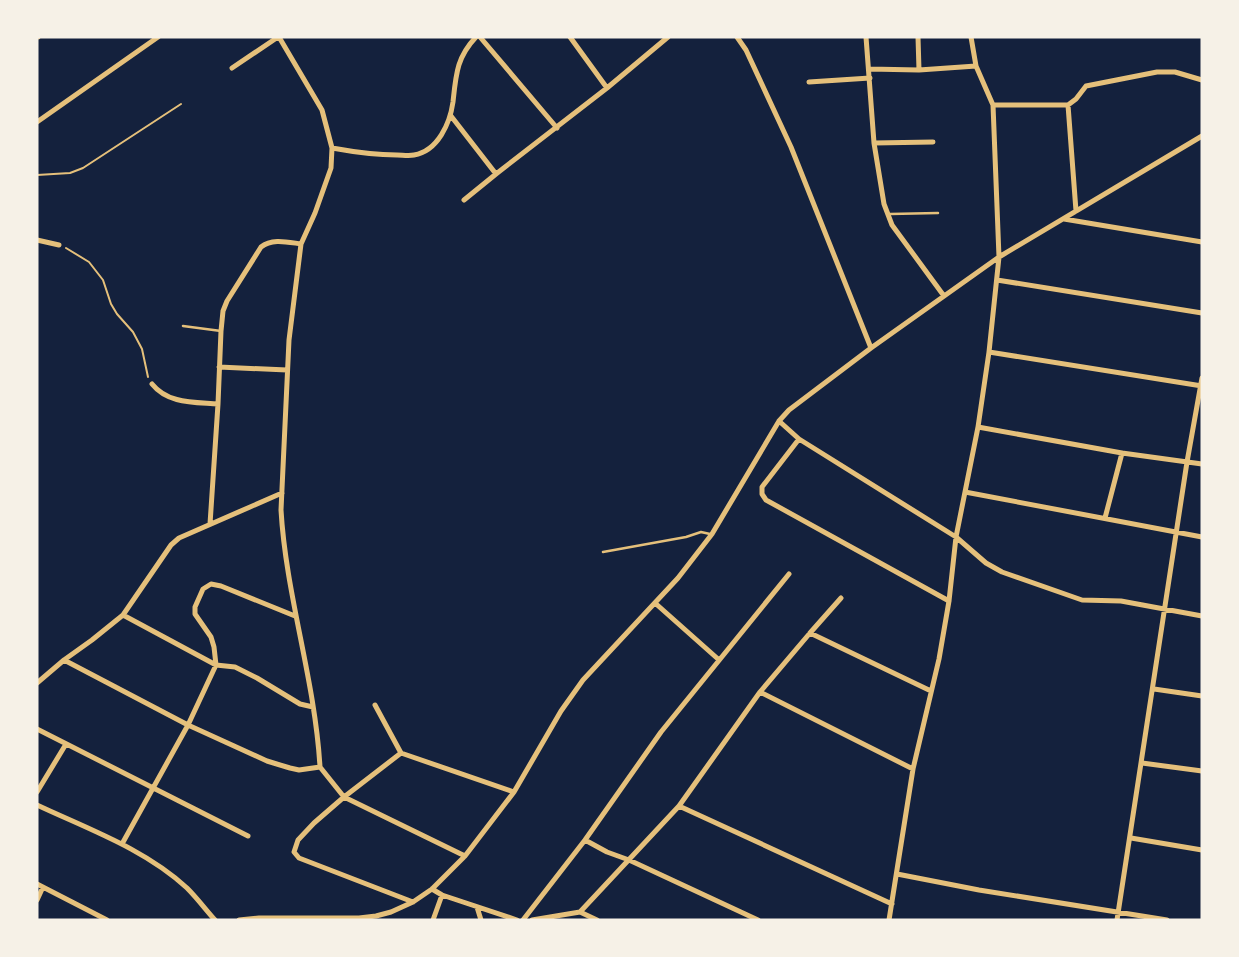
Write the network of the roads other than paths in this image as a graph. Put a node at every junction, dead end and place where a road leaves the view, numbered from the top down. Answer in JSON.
{"nodes":[{"id":1,"x":158,"y":37,"type":"edge"},
{"id":2,"x":279,"y":37,"type":"edge"},
{"id":3,"x":478,"y":37,"type":"edge"},
{"id":4,"x":570,"y":37,"type":"edge"},
{"id":5,"x":668,"y":37,"type":"edge"},
{"id":6,"x":737,"y":37,"type":"edge"},
{"id":7,"x":866,"y":37,"type":"edge"},
{"id":8,"x":918,"y":37,"type":"edge"},
{"id":9,"x":971,"y":37,"type":"edge"},
{"id":10,"x":659,"y":39,"type":"edge"},
{"id":11,"x":976,"y":66,"type":"junction"},
{"id":12,"x":232,"y":68,"type":"dead end"},
{"id":13,"x":869,"y":69,"type":"junction"},
{"id":14,"x":919,"y":69,"type":"junction"},
{"id":15,"x":870,"y":78,"type":"junction"},
{"id":16,"x":1202,"y":80,"type":"edge"},
{"id":17,"x":809,"y":82,"type":"dead end"},
{"id":18,"x":607,"y":89,"type":"junction"},
{"id":19,"x":993,"y":105,"type":"junction"},
{"id":20,"x":1068,"y":105,"type":"junction"},
{"id":21,"x":451,"y":116,"type":"junction"},
{"id":22,"x":37,"y":122,"type":"edge"},
{"id":23,"x":557,"y":128,"type":"junction"},
{"id":24,"x":1202,"y":136,"type":"edge"},
{"id":25,"x":933,"y":142,"type":"dead end"},
{"id":26,"x":874,"y":143,"type":"junction"},
{"id":27,"x":332,"y":148,"type":"junction"},
{"id":28,"x":496,"y":174,"type":"junction"},
{"id":29,"x":464,"y":200,"type":"dead end"},
{"id":30,"x":1076,"y":211,"type":"junction"},
{"id":31,"x":938,"y":213,"type":"dead end"},
{"id":32,"x":887,"y":215,"type":"junction"},
{"id":33,"x":1064,"y":219,"type":"junction"},
{"id":34,"x":37,"y":240,"type":"edge"},
{"id":35,"x":1202,"y":242,"type":"edge"},
{"id":36,"x":301,"y":244,"type":"junction"},
{"id":37,"x":59,"y":245,"type":"road end"},
{"id":38,"x":999,"y":257,"type":"junction"},
{"id":39,"x":997,"y":280,"type":"junction"},
{"id":40,"x":943,"y":296,"type":"junction"},
{"id":41,"x":1202,"y":313,"type":"edge"},
{"id":42,"x":183,"y":326,"type":"dead end"},
{"id":43,"x":221,"y":331,"type":"junction"},
{"id":44,"x":872,"y":348,"type":"junction"},
{"id":45,"x":989,"y":352,"type":"junction"},
{"id":46,"x":219,"y":367,"type":"junction"},
{"id":47,"x":287,"y":370,"type":"junction"},
{"id":48,"x":1202,"y":378,"type":"edge"},
{"id":49,"x":152,"y":384,"type":"road end"},
{"id":50,"x":1201,"y":386,"type":"edge"},
{"id":51,"x":218,"y":404,"type":"junction"},
{"id":52,"x":779,"y":421,"type":"junction"},
{"id":53,"x":978,"y":427,"type":"junction"},
{"id":54,"x":799,"y":439,"type":"junction"},
{"id":55,"x":1122,"y":453,"type":"junction"},
{"id":56,"x":1187,"y":462,"type":"junction"},
{"id":57,"x":1202,"y":464,"type":"edge"},
{"id":58,"x":965,"y":492,"type":"junction"},
{"id":59,"x":282,"y":493,"type":"junction"},
{"id":60,"x":1105,"y":518,"type":"junction"},
{"id":61,"x":210,"y":524,"type":"junction"},
{"id":62,"x":1177,"y":532,"type":"junction"},
{"id":63,"x":712,"y":534,"type":"junction"},
{"id":64,"x":956,"y":537,"type":"junction"},
{"id":65,"x":1202,"y":537,"type":"edge"},
{"id":66,"x":603,"y":552,"type":"dead end"},
{"id":67,"x":789,"y":574,"type":"dead end"},
{"id":68,"x":841,"y":598,"type":"dead end"},
{"id":69,"x":949,"y":601,"type":"junction"},
{"id":70,"x":655,"y":603,"type":"junction"},
{"id":71,"x":1166,"y":609,"type":"junction"},
{"id":72,"x":123,"y":615,"type":"junction"},
{"id":73,"x":295,"y":616,"type":"junction"},
{"id":74,"x":1202,"y":616,"type":"edge"},
{"id":75,"x":810,"y":633,"type":"junction"},
{"id":76,"x":719,"y":659,"type":"junction"},
{"id":77,"x":64,"y":660,"type":"junction"},
{"id":78,"x":216,"y":665,"type":"junction"},
{"id":79,"x":37,"y":683,"type":"edge"},
{"id":80,"x":1154,"y":689,"type":"junction"},
{"id":81,"x":931,"y":691,"type":"junction"},
{"id":82,"x":760,"y":692,"type":"junction"},
{"id":83,"x":1202,"y":696,"type":"edge"},
{"id":84,"x":375,"y":705,"type":"dead end"},
{"id":85,"x":313,"y":707,"type":"junction"},
{"id":86,"x":188,"y":725,"type":"junction"},
{"id":87,"x":37,"y":729,"type":"edge"},
{"id":88,"x":66,"y":744,"type":"junction"},
{"id":89,"x":401,"y":752,"type":"junction"},
{"id":90,"x":1142,"y":763,"type":"junction"},
{"id":91,"x":320,"y":767,"type":"junction"},
{"id":92,"x":913,"y":769,"type":"junction"},
{"id":93,"x":1202,"y":771,"type":"edge"},
{"id":94,"x":152,"y":788,"type":"junction"},
{"id":95,"x":37,"y":792,"type":"edge"},
{"id":96,"x":513,"y":792,"type":"junction"},
{"id":97,"x":344,"y":797,"type":"junction"},
{"id":98,"x":37,"y":805,"type":"edge"},
{"id":99,"x":679,"y":806,"type":"junction"},
{"id":100,"x":248,"y":836,"type":"dead end"},
{"id":101,"x":1131,"y":838,"type":"junction"},
{"id":102,"x":585,"y":840,"type":"junction"},
{"id":103,"x":122,"y":844,"type":"junction"},
{"id":104,"x":1202,"y":850,"type":"edge"},
{"id":105,"x":465,"y":856,"type":"junction"},
{"id":106,"x":629,"y":860,"type":"junction"},
{"id":107,"x":897,"y":874,"type":"junction"},
{"id":108,"x":40,"y":886,"type":"edge"},
{"id":109,"x":432,"y":889,"type":"junction"},
{"id":110,"x":442,"y":895,"type":"junction"},
{"id":111,"x":37,"y":900,"type":"edge"},
{"id":112,"x":414,"y":902,"type":"junction"},
{"id":113,"x":892,"y":904,"type":"junction"},
{"id":114,"x":477,"y":907,"type":"junction"},
{"id":115,"x":580,"y":912,"type":"junction"},
{"id":116,"x":1119,"y":912,"type":"junction"},
{"id":117,"x":359,"y":919,"type":"edge"},
{"id":118,"x":107,"y":920,"type":"edge"},
{"id":119,"x":215,"y":920,"type":"edge"},
{"id":120,"x":239,"y":920,"type":"edge"},
{"id":121,"x":433,"y":920,"type":"edge"},
{"id":122,"x":481,"y":920,"type":"edge"},
{"id":123,"x":517,"y":920,"type":"edge"},
{"id":124,"x":523,"y":920,"type":"edge"},
{"id":125,"x":532,"y":920,"type":"edge"},
{"id":126,"x":597,"y":920,"type":"edge"},
{"id":127,"x":758,"y":920,"type":"edge"},
{"id":128,"x":889,"y":920,"type":"edge"},
{"id":129,"x":1117,"y":920,"type":"edge"},
{"id":130,"x":1167,"y":920,"type":"edge"}],
"edges":[{"from":1,"to":22,"type":"street"},
{"from":2,"to":12,"type":"street"},
{"from":2,"to":27,"type":"street"},
{"from":3,"to":21,"type":"street"},
{"from":3,"to":23,"type":"street"},
{"from":4,"to":18,"type":"street"},
{"from":5,"to":10,"type":"street"},
{"from":6,"to":44,"type":"street"},
{"from":7,"to":13,"type":"street"},
{"from":8,"to":14,"type":"street"},
{"from":9,"to":11,"type":"street"},
{"from":10,"to":18,"type":"street"},
{"from":11,"to":14,"type":"street"},
{"from":11,"to":19,"type":"street"},
{"from":13,"to":14,"type":"street"},
{"from":13,"to":15,"type":"street"},
{"from":15,"to":17,"type":"street"},
{"from":15,"to":26,"type":"street"},
{"from":16,"to":20,"type":"street"},
{"from":18,"to":23,"type":"street"},
{"from":19,"to":20,"type":"street"},
{"from":19,"to":38,"type":"street"},
{"from":20,"to":30,"type":"street"},
{"from":21,"to":27,"type":"street"},
{"from":21,"to":28,"type":"street"},
{"from":23,"to":28,"type":"street"},
{"from":24,"to":30,"type":"street"},
{"from":25,"to":26,"type":"street"},
{"from":26,"to":32,"type":"street"},
{"from":27,"to":36,"type":"street"},
{"from":28,"to":29,"type":"street"},
{"from":30,"to":33,"type":"street"},
{"from":31,"to":32,"type":"lane"},
{"from":32,"to":40,"type":"street"},
{"from":33,"to":35,"type":"street"},
{"from":33,"to":38,"type":"street"},
{"from":34,"to":37,"type":"street"},
{"from":36,"to":43,"type":"street"},
{"from":36,"to":47,"type":"street"},
{"from":38,"to":39,"type":"street"},
{"from":38,"to":40,"type":"street"},
{"from":39,"to":41,"type":"street"},
{"from":39,"to":45,"type":"street"},
{"from":40,"to":44,"type":"street"},
{"from":42,"to":43,"type":"lane"},
{"from":43,"to":46,"type":"street"},
{"from":44,"to":52,"type":"street"},
{"from":45,"to":50,"type":"street"},
{"from":45,"to":53,"type":"street"},
{"from":46,"to":47,"type":"street"},
{"from":46,"to":51,"type":"street"},
{"from":47,"to":59,"type":"street"},
{"from":48,"to":50,"type":"street"},
{"from":49,"to":51,"type":"street"},
{"from":50,"to":56,"type":"street"},
{"from":51,"to":61,"type":"street"},
{"from":52,"to":54,"type":"street"},
{"from":52,"to":63,"type":"street"},
{"from":53,"to":55,"type":"street"},
{"from":53,"to":58,"type":"street"},
{"from":54,"to":64,"type":"street"},
{"from":54,"to":69,"type":"street"},
{"from":55,"to":56,"type":"street"},
{"from":55,"to":60,"type":"street"},
{"from":56,"to":57,"type":"street"},
{"from":56,"to":62,"type":"street"},
{"from":58,"to":60,"type":"street"},
{"from":58,"to":64,"type":"street"},
{"from":59,"to":61,"type":"street"},
{"from":59,"to":73,"type":"street"},
{"from":60,"to":62,"type":"street"},
{"from":61,"to":72,"type":"street"},
{"from":62,"to":65,"type":"street"},
{"from":62,"to":71,"type":"street"},
{"from":63,"to":66,"type":"lane"},
{"from":63,"to":70,"type":"street"},
{"from":64,"to":69,"type":"street"},
{"from":64,"to":71,"type":"street"},
{"from":67,"to":76,"type":"street"},
{"from":68,"to":75,"type":"street"},
{"from":69,"to":81,"type":"street"},
{"from":70,"to":76,"type":"street"},
{"from":70,"to":96,"type":"street"},
{"from":71,"to":74,"type":"street"},
{"from":71,"to":80,"type":"street"},
{"from":72,"to":77,"type":"street"},
{"from":72,"to":78,"type":"street"},
{"from":73,"to":78,"type":"street"},
{"from":73,"to":85,"type":"street"},
{"from":75,"to":81,"type":"street"},
{"from":75,"to":82,"type":"street"},
{"from":76,"to":102,"type":"street"},
{"from":77,"to":79,"type":"street"},
{"from":77,"to":86,"type":"street"},
{"from":78,"to":85,"type":"street"},
{"from":78,"to":86,"type":"street"},
{"from":80,"to":83,"type":"street"},
{"from":80,"to":90,"type":"street"},
{"from":81,"to":92,"type":"street"},
{"from":82,"to":92,"type":"street"},
{"from":82,"to":99,"type":"street"},
{"from":84,"to":89,"type":"street"},
{"from":85,"to":91,"type":"street"},
{"from":86,"to":91,"type":"street"},
{"from":86,"to":94,"type":"street"},
{"from":87,"to":88,"type":"street"},
{"from":88,"to":94,"type":"street"},
{"from":88,"to":95,"type":"street"},
{"from":89,"to":96,"type":"street"},
{"from":89,"to":97,"type":"street"},
{"from":90,"to":93,"type":"street"},
{"from":90,"to":101,"type":"street"},
{"from":91,"to":97,"type":"street"},
{"from":92,"to":107,"type":"street"},
{"from":94,"to":100,"type":"street"},
{"from":94,"to":103,"type":"street"},
{"from":96,"to":105,"type":"street"},
{"from":97,"to":105,"type":"street"},
{"from":97,"to":112,"type":"street"},
{"from":98,"to":103,"type":"street"},
{"from":99,"to":106,"type":"street"},
{"from":99,"to":113,"type":"street"},
{"from":101,"to":104,"type":"street"},
{"from":101,"to":116,"type":"street"},
{"from":102,"to":106,"type":"street"},
{"from":102,"to":124,"type":"street"},
{"from":103,"to":119,"type":"street"},
{"from":105,"to":109,"type":"street"},
{"from":106,"to":115,"type":"street"},
{"from":106,"to":127,"type":"street"},
{"from":107,"to":113,"type":"street"},
{"from":107,"to":116,"type":"street"},
{"from":108,"to":111,"type":"street"},
{"from":108,"to":118,"type":"street"},
{"from":109,"to":110,"type":"street"},
{"from":109,"to":112,"type":"street"},
{"from":110,"to":114,"type":"street"},
{"from":110,"to":121,"type":"street"},
{"from":112,"to":117,"type":"street"},
{"from":113,"to":128,"type":"street"},
{"from":114,"to":122,"type":"street"},
{"from":114,"to":123,"type":"street"},
{"from":115,"to":125,"type":"street"},
{"from":115,"to":126,"type":"street"},
{"from":116,"to":129,"type":"street"},
{"from":116,"to":130,"type":"street"},
{"from":117,"to":120,"type":"street"}]}
